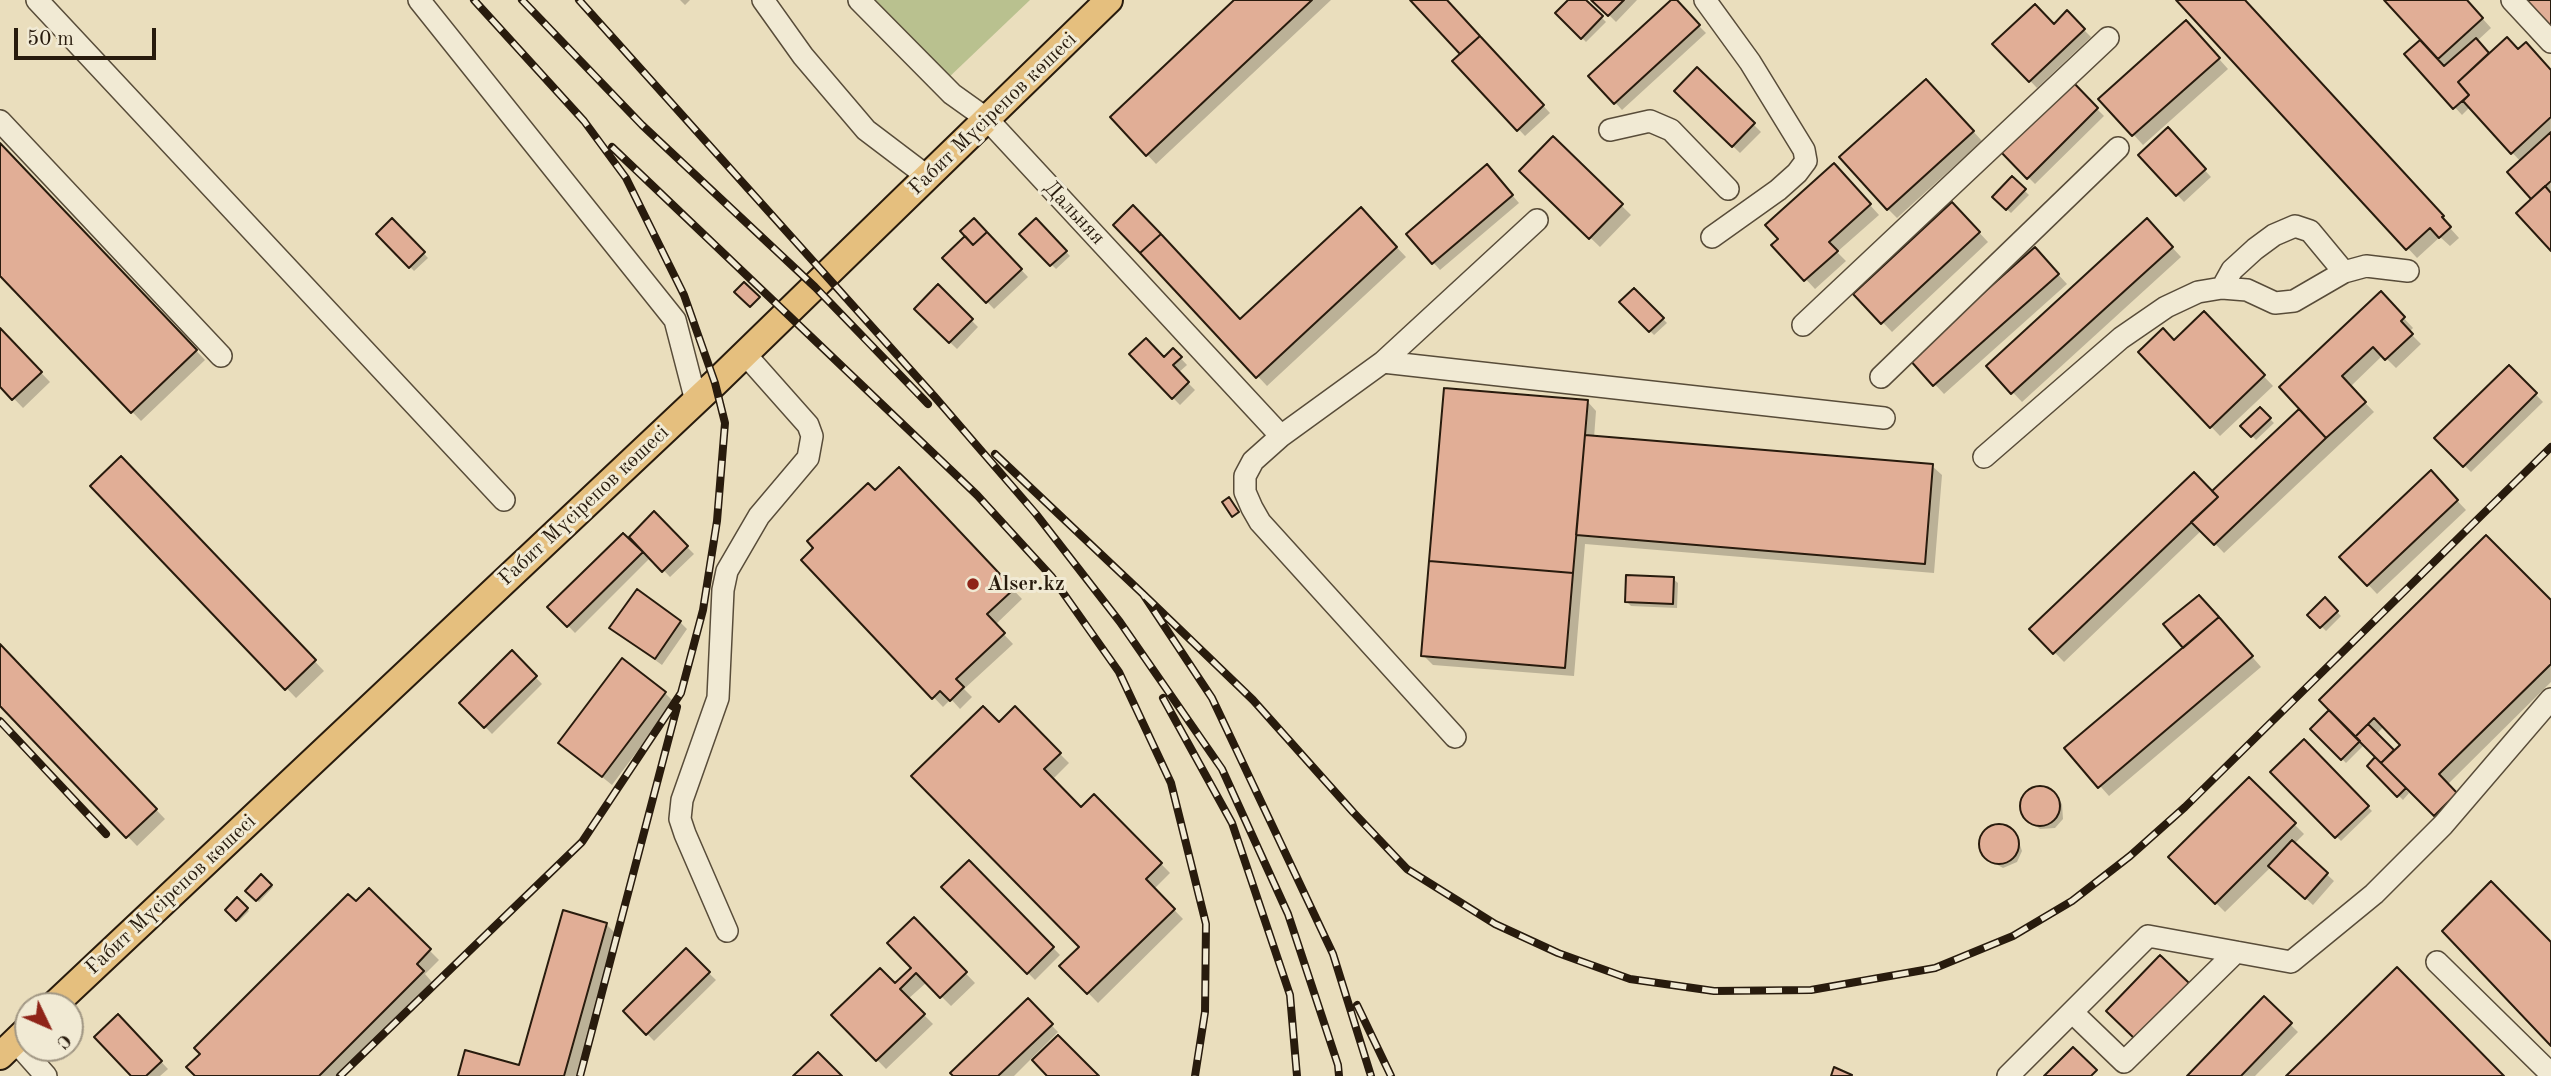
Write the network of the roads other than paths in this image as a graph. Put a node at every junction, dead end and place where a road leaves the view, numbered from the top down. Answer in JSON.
{"nodes":[{"id":1,"x":37,"y":0,"type":"edge"},
{"id":2,"x":419,"y":0,"type":"edge"},
{"id":3,"x":763,"y":0,"type":"edge"},
{"id":4,"x":859,"y":0,"type":"edge"},
{"id":5,"x":1109,"y":0,"type":"edge"},
{"id":6,"x":1705,"y":0,"type":"edge"},
{"id":7,"x":2512,"y":0,"type":"edge"},
{"id":8,"x":2108,"y":38,"type":"dead end"},
{"id":9,"x":2551,"y":42,"type":"edge"},
{"id":10,"x":987,"y":119,"type":"junction"},
{"id":11,"x":0,"y":121,"type":"edge"},
{"id":12,"x":1610,"y":130,"type":"dead end"},
{"id":13,"x":2118,"y":148,"type":"dead end"},
{"id":14,"x":928,"y":177,"type":"junction"},
{"id":15,"x":1728,"y":189,"type":"dead end"},
{"id":16,"x":1537,"y":220,"type":"dead end"},
{"id":17,"x":1712,"y":237,"type":"dead end"},
{"id":18,"x":2407,"y":271,"type":"dead end"},
{"id":19,"x":2344,"y":272,"type":"junction"},
{"id":20,"x":2222,"y":288,"type":"junction"},
{"id":21,"x":1803,"y":325,"type":"dead end"},
{"id":22,"x":745,"y":354,"type":"junction"},
{"id":23,"x":220,"y":356,"type":"dead end"},
{"id":24,"x":1383,"y":362,"type":"junction"},
{"id":25,"x":1881,"y":377,"type":"dead end"},
{"id":26,"x":696,"y":401,"type":"junction"},
{"id":27,"x":1884,"y":418,"type":"dead end"},
{"id":28,"x":1281,"y":436,"type":"junction"},
{"id":29,"x":1984,"y":457,"type":"dead end"},
{"id":30,"x":503,"y":500,"type":"dead end"},
{"id":31,"x":2551,"y":699,"type":"edge"},
{"id":32,"x":1455,"y":737,"type":"dead end"},
{"id":33,"x":727,"y":931,"type":"dead end"},
{"id":34,"x":2236,"y":952,"type":"junction"},
{"id":35,"x":2437,"y":962,"type":"dead end"},
{"id":36,"x":67,"y":992,"type":"edge"},
{"id":37,"x":2072,"y":1012,"type":"junction"},
{"id":38,"x":33,"y":1062,"type":"edge"},
{"id":39,"x":2551,"y":1074,"type":"edge"},
{"id":40,"x":46,"y":1076,"type":"edge"},
{"id":41,"x":2008,"y":1076,"type":"edge"}],
"edges":[{"from":1,"to":30,"type":"street"},
{"from":2,"to":26,"type":"street"},
{"from":3,"to":14,"type":"street"},
{"from":4,"to":10,"type":"street","name":"Дальняя"},
{"from":5,"to":10,"type":"main road","name":"Ғабит Мүсірепов көшесі"},
{"from":6,"to":17,"type":"street"},
{"from":7,"to":9,"type":"street"},
{"from":8,"to":21,"type":"street"},
{"from":10,"to":14,"type":"main road","name":"Ғабит Мүсірепов көшесі"},
{"from":10,"to":28,"type":"street","name":"Дальняя"},
{"from":11,"to":23,"type":"street"},
{"from":12,"to":15,"type":"street"},
{"from":13,"to":25,"type":"street"},
{"from":14,"to":22,"type":"main road","name":"Ғабит Мүсірепов көшесі"},
{"from":16,"to":24,"type":"street"},
{"from":18,"to":19,"type":"street"},
{"from":19,"to":20,"type":"street"},
{"from":19,"to":20,"type":"street"},
{"from":20,"to":29,"type":"street"},
{"from":22,"to":26,"type":"main road","name":"Ғабит Мүсірепов көшесі"},
{"from":22,"to":33,"type":"street"},
{"from":24,"to":27,"type":"street"},
{"from":24,"to":28,"type":"street"},
{"from":26,"to":36,"type":"main road","name":"Ғабит Мүсірепов көшесі"},
{"from":28,"to":32,"type":"street"},
{"from":31,"to":34,"type":"street"},
{"from":34,"to":37,"type":"street"},
{"from":34,"to":37,"type":"street"},
{"from":35,"to":39,"type":"street"},
{"from":37,"to":41,"type":"street"},
{"from":38,"to":40,"type":"street"}]}
